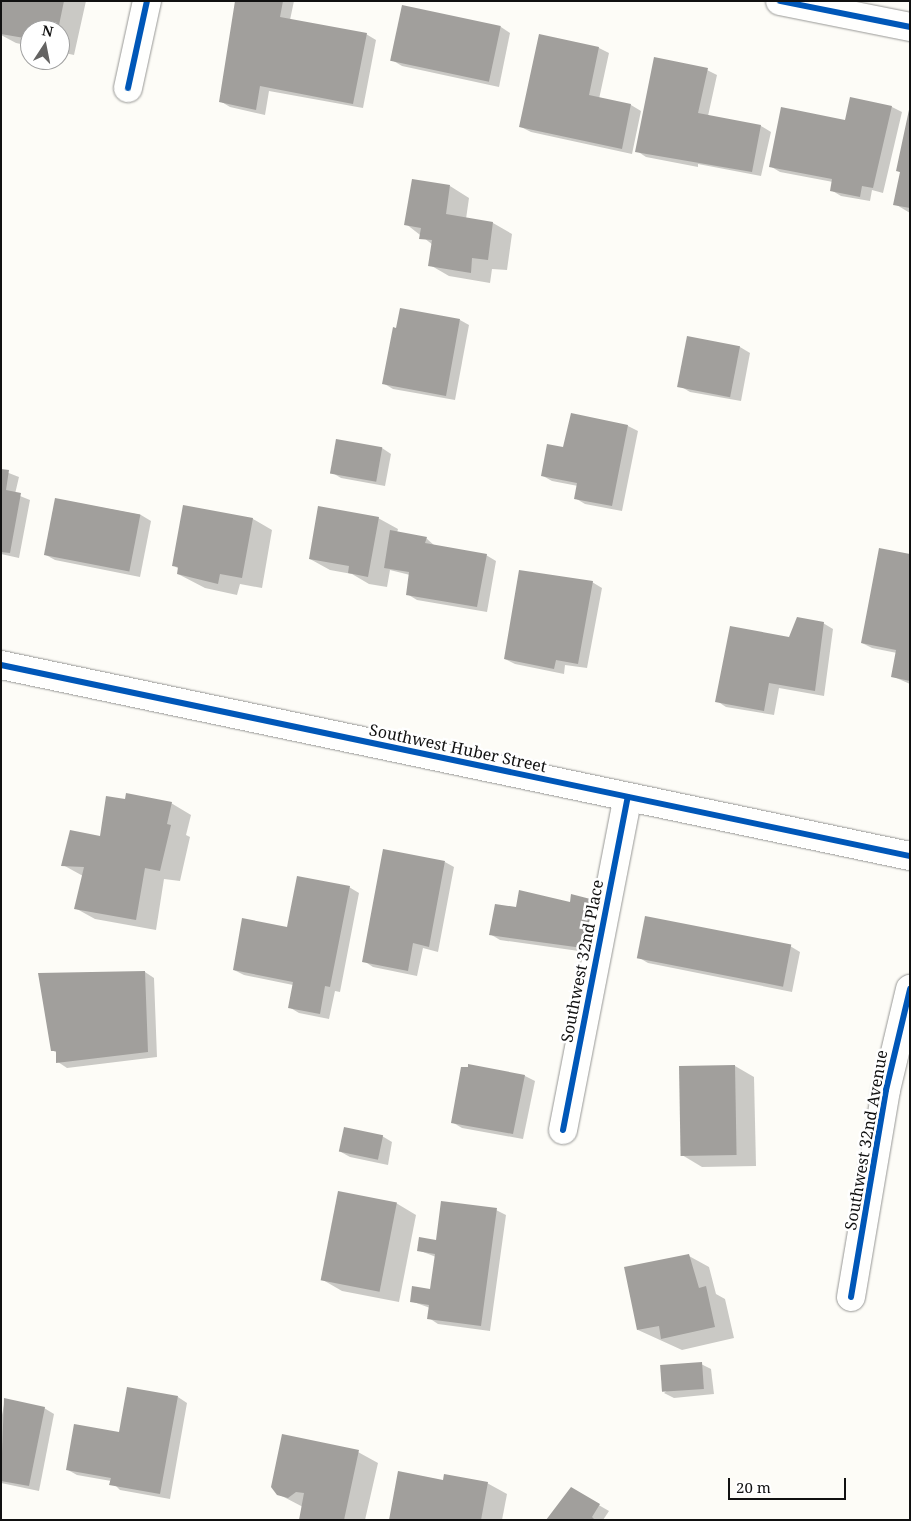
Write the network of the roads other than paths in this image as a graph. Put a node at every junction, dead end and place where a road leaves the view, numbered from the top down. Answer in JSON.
{"nodes":[{"id":1,"x":147,"y":1,"type":"edge"},
{"id":2,"x":780,"y":1,"type":"edge"},
{"id":3,"x":910,"y":27,"type":"edge"},
{"id":4,"x":128,"y":88,"type":"dead end"},
{"id":5,"x":1,"y":665,"type":"edge"},
{"id":6,"x":628,"y":797,"type":"junction"},
{"id":7,"x":910,"y":856,"type":"edge"},
{"id":8,"x":910,"y":989,"type":"edge"},
{"id":9,"x":562,"y":1130,"type":"dead end"},
{"id":10,"x":851,"y":1297,"type":"dead end"}],
"edges":[{"from":1,"to":4,"type":"street"},
{"from":2,"to":3,"type":"street"},
{"from":5,"to":6,"type":"street","name":"Southwest Huber Street"},
{"from":6,"to":7,"type":"street","name":"Southwest Huber Street"},
{"from":6,"to":9,"type":"street","name":"Southwest 32nd Place"},
{"from":8,"to":10,"type":"street","name":"Southwest 32nd Avenue"}]}
